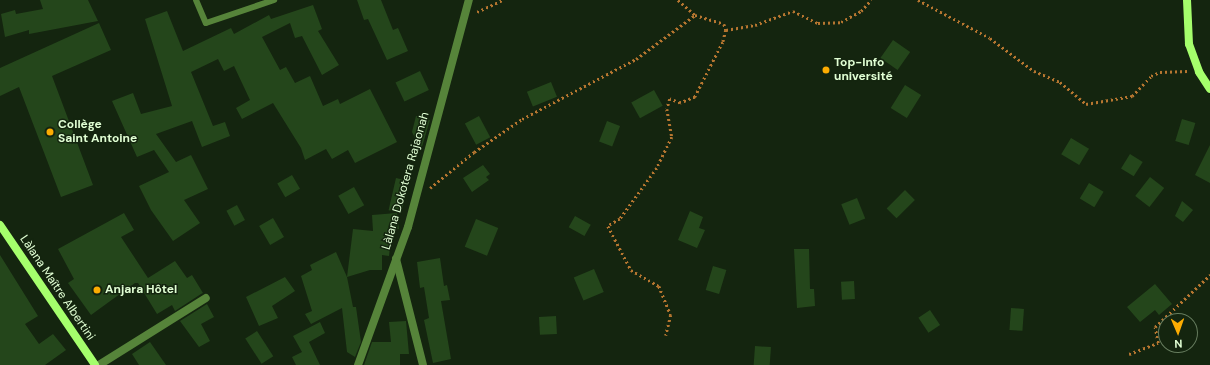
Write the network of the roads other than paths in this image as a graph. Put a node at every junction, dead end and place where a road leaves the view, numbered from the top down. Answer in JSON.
{"nodes":[{"id":1,"x":196,"y":0,"type":"edge"},
{"id":2,"x":274,"y":0,"type":"edge"},
{"id":3,"x":469,"y":0,"type":"edge"},
{"id":4,"x":1187,"y":0,"type":"edge"},
{"id":5,"x":1210,"y":89,"type":"edge"},
{"id":6,"x":0,"y":225,"type":"edge"},
{"id":7,"x":396,"y":259,"type":"junction"},
{"id":8,"x":206,"y":298,"type":"dead end"},
{"id":9,"x":95,"y":365,"type":"edge"},
{"id":10,"x":99,"y":365,"type":"edge"},
{"id":11,"x":358,"y":365,"type":"edge"},
{"id":12,"x":423,"y":365,"type":"edge"}],
"edges":[{"from":1,"to":2,"type":"lane"},
{"from":3,"to":7,"type":"street","name":"Làlana Dokotera Rajaonah"},
{"from":4,"to":5,"type":"main road"},
{"from":6,"to":9,"type":"main road","name":"Làlana Maître Albertini"},
{"from":7,"to":11,"type":"street","name":"Làlana Dokotera Rajaonah"},
{"from":7,"to":12,"type":"street"},
{"from":8,"to":10,"type":"street"}]}
